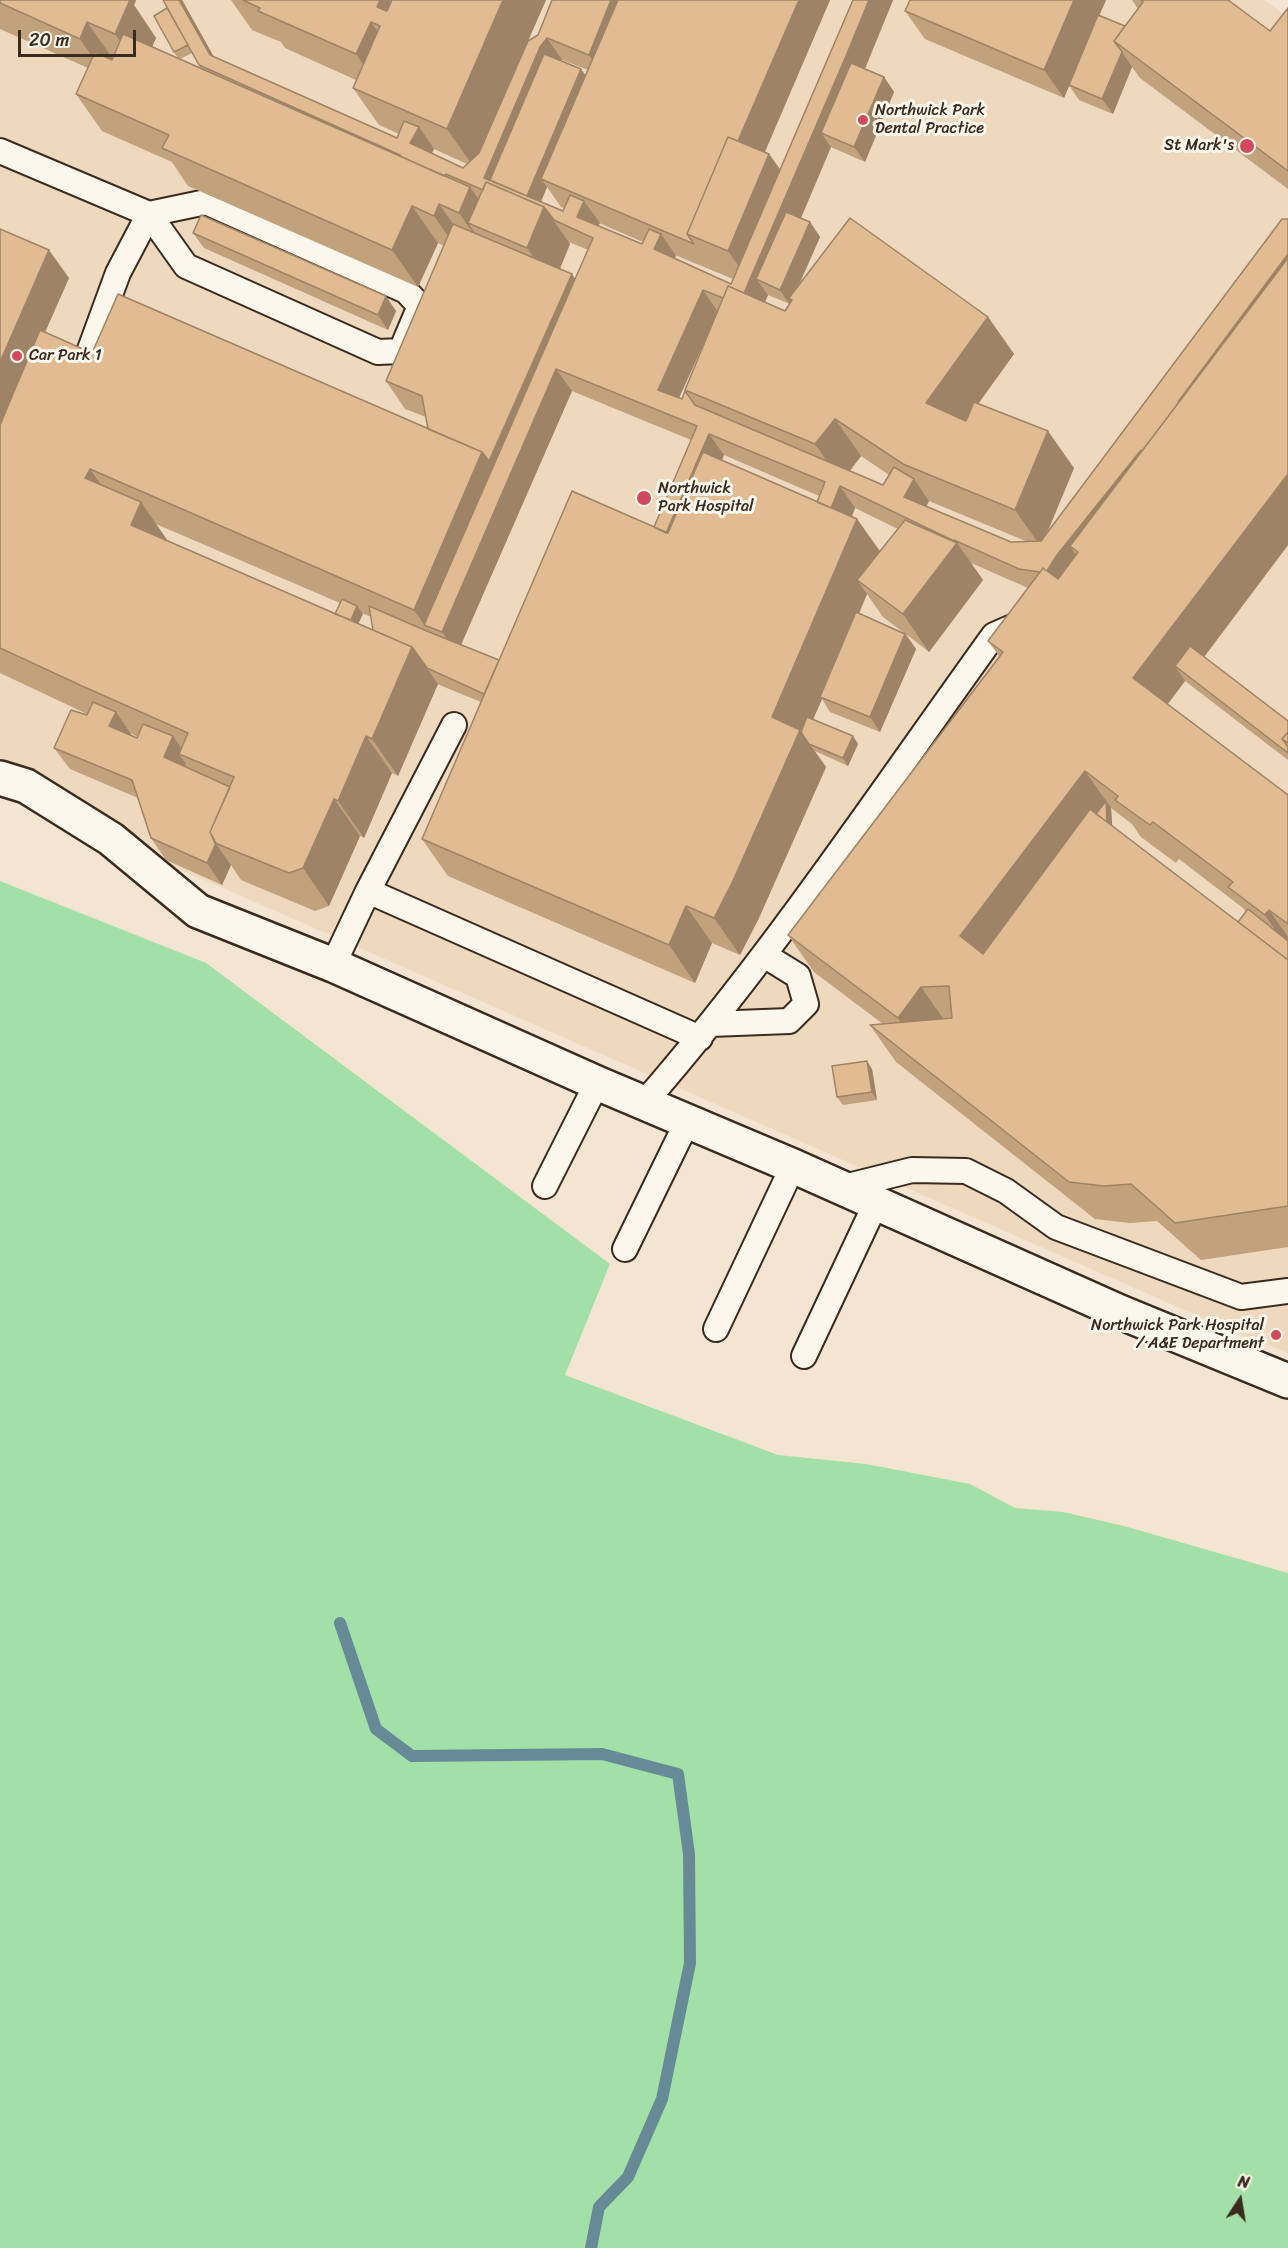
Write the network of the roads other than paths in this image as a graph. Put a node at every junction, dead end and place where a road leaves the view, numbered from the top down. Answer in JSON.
{"nodes":[{"id":1,"x":0,"y":151,"type":"edge"},
{"id":2,"x":149,"y":214,"type":"junction"},
{"id":3,"x":81,"y":374,"type":"edge"},
{"id":4,"x":1032,"y":619,"type":"edge"},
{"id":5,"x":454,"y":725,"type":"dead end"},
{"id":6,"x":0,"y":778,"type":"edge"},
{"id":7,"x":368,"y":891,"type":"junction"},
{"id":8,"x":764,"y":955,"type":"junction"},
{"id":9,"x":333,"y":964,"type":"junction"},
{"id":10,"x":705,"y":1031,"type":"junction"},
{"id":11,"x":597,"y":1083,"type":"junction"},
{"id":12,"x":644,"y":1103,"type":"junction"},
{"id":13,"x":687,"y":1122,"type":"junction"},
{"id":14,"x":792,"y":1166,"type":"junction"},
{"id":15,"x":545,"y":1186,"type":"dead end"},
{"id":16,"x":840,"y":1188,"type":"junction"},
{"id":17,"x":876,"y":1203,"type":"junction"},
{"id":18,"x":625,"y":1249,"type":"dead end"},
{"id":19,"x":1288,"y":1291,"type":"edge"},
{"id":20,"x":716,"y":1329,"type":"dead end"},
{"id":21,"x":804,"y":1356,"type":"dead end"},
{"id":22,"x":1288,"y":1381,"type":"edge"}],
"edges":[{"from":1,"to":2,"type":"lane"},
{"from":2,"to":2,"type":"lane"},
{"from":2,"to":3,"type":"lane"},
{"from":4,"to":8,"type":"lane"},
{"from":5,"to":7,"type":"lane"},
{"from":6,"to":9,"type":"street"},
{"from":7,"to":9,"type":"lane"},
{"from":7,"to":10,"type":"lane"},
{"from":8,"to":10,"type":"lane"},
{"from":8,"to":10,"type":"lane"},
{"from":9,"to":11,"type":"street"},
{"from":10,"to":12,"type":"lane"},
{"from":11,"to":12,"type":"street"},
{"from":11,"to":15,"type":"lane"},
{"from":12,"to":13,"type":"street"},
{"from":13,"to":14,"type":"street"},
{"from":13,"to":18,"type":"lane"},
{"from":14,"to":16,"type":"street"},
{"from":14,"to":20,"type":"lane"},
{"from":16,"to":17,"type":"street"},
{"from":16,"to":19,"type":"lane"},
{"from":17,"to":21,"type":"lane"},
{"from":17,"to":22,"type":"street"}]}
